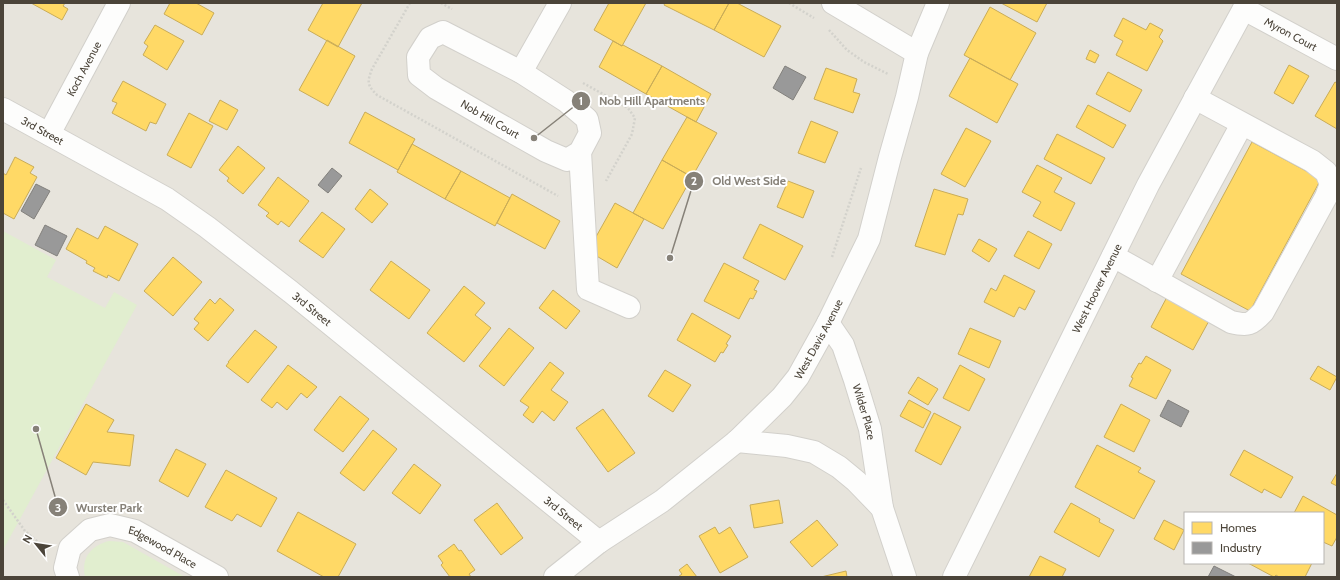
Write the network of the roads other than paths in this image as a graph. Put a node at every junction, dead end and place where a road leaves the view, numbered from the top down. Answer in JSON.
{"nodes":[{"id":1,"x":119,"y":3,"type":"edge"},
{"id":2,"x":560,"y":3,"type":"edge"},
{"id":3,"x":833,"y":3,"type":"edge"},
{"id":4,"x":938,"y":3,"type":"edge"},
{"id":5,"x":1245,"y":6,"type":"edge"},
{"id":6,"x":909,"y":48,"type":"junction"},
{"id":7,"x":1337,"y":59,"type":"edge"},
{"id":8,"x":521,"y":72,"type":"junction"},
{"id":9,"x":1195,"y":98,"type":"junction"},
{"id":10,"x":3,"y":109,"type":"edge"},
{"id":11,"x":1242,"y":124,"type":"junction"},
{"id":12,"x":49,"y":134,"type":"junction"},
{"id":13,"x":580,"y":152,"type":"junction"},
{"id":14,"x":1113,"y":256,"type":"junction"},
{"id":15,"x":1157,"y":281,"type":"junction"},
{"id":16,"x":629,"y":307,"type":"dead end"},
{"id":17,"x":828,"y":323,"type":"junction"},
{"id":18,"x":737,"y":441,"type":"junction"},
{"id":19,"x":882,"y":508,"type":"junction"},
{"id":20,"x":599,"y":542,"type":"junction"},
{"id":21,"x":68,"y":567,"type":"edge"},
{"id":22,"x":218,"y":577,"type":"edge"},
{"id":23,"x":555,"y":577,"type":"edge"},
{"id":24,"x":905,"y":577,"type":"edge"},
{"id":25,"x":954,"y":577,"type":"edge"}],
"edges":[{"from":1,"to":12,"type":"street","name":"Koch Avenue"},
{"from":2,"to":8,"type":"street"},
{"from":3,"to":6,"type":"street"},
{"from":4,"to":6,"type":"street","name":"West Davis Avenue"},
{"from":5,"to":7,"type":"street","name":"Myron Court"},
{"from":5,"to":9,"type":"street","name":"West Hoover Avenue"},
{"from":6,"to":17,"type":"street","name":"West Davis Avenue"},
{"from":8,"to":13,"type":"street","name":"Nob Hill Court"},
{"from":8,"to":13,"type":"street","name":"Nob Hill Court"},
{"from":9,"to":11,"type":"street"},
{"from":9,"to":14,"type":"street","name":"West Hoover Avenue"},
{"from":10,"to":12,"type":"street","name":"3rd Street"},
{"from":11,"to":15,"type":"street"},
{"from":11,"to":15,"type":"street"},
{"from":12,"to":20,"type":"street","name":"3rd Street"},
{"from":13,"to":16,"type":"street"},
{"from":14,"to":15,"type":"street"},
{"from":14,"to":25,"type":"street","name":"West Hoover Avenue"},
{"from":17,"to":18,"type":"street","name":"West Davis Avenue"},
{"from":17,"to":19,"type":"street","name":"Wilder Place"},
{"from":18,"to":19,"type":"street","name":"Wilder Place"},
{"from":18,"to":20,"type":"street","name":"West Davis Avenue"},
{"from":19,"to":24,"type":"street","name":"Wilder Place"},
{"from":20,"to":23,"type":"street","name":"West Davis Avenue"},
{"from":21,"to":22,"type":"street","name":"Edgewood Place"}]}
